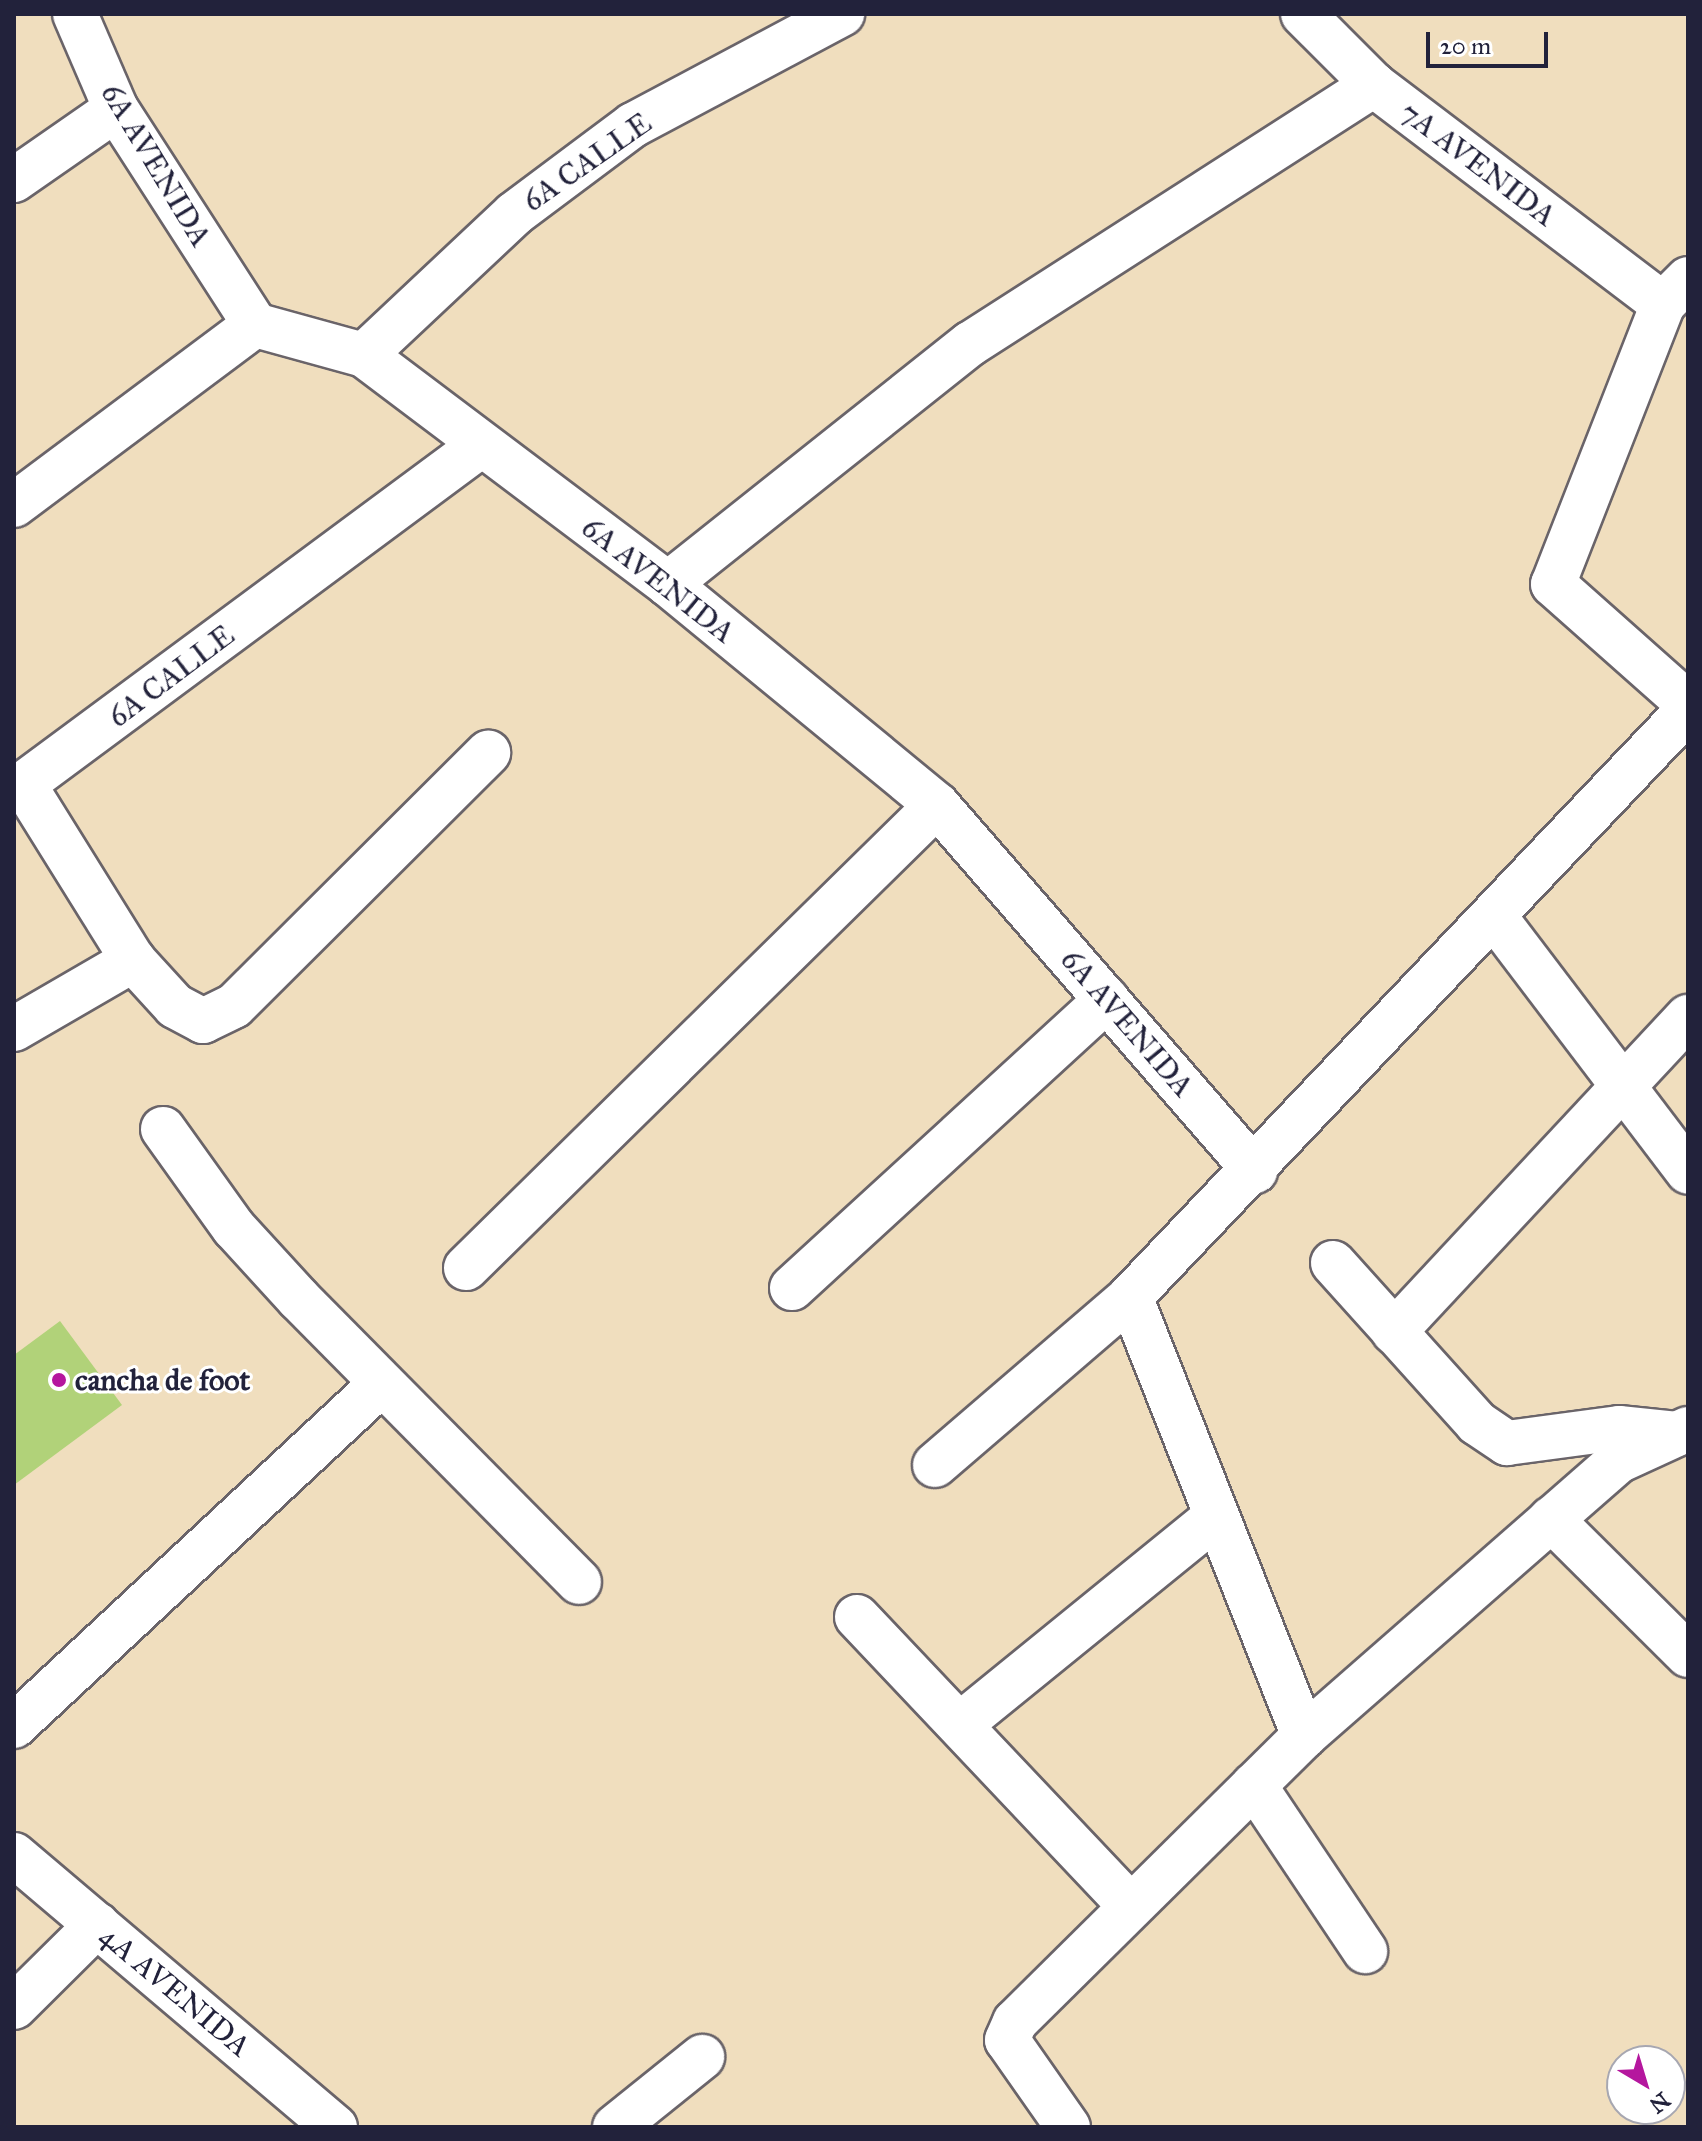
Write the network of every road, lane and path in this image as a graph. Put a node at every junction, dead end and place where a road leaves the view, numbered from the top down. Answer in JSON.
{"nodes":[{"id":1,"x":75,"y":14,"type":"edge"},
{"id":2,"x":842,"y":14,"type":"edge"},
{"id":3,"x":1303,"y":14,"type":"edge"},
{"id":4,"x":1374,"y":85,"type":"junction"},
{"id":5,"x":116,"y":109,"type":"junction"},
{"id":6,"x":14,"y":180,"type":"edge"},
{"id":7,"x":1675,"y":292,"type":"edge"},
{"id":8,"x":255,"y":325,"type":"junction"},
{"id":9,"x":364,"y":355,"type":"junction"},
{"id":10,"x":481,"y":445,"type":"junction"},
{"id":11,"x":14,"y":505,"type":"edge"},
{"id":12,"x":668,"y":584,"type":"junction"},
{"id":13,"x":1688,"y":707,"type":"edge"},
{"id":14,"x":488,"y":753,"type":"dead end"},
{"id":15,"x":19,"y":788,"type":"edge"},
{"id":16,"x":937,"y":805,"type":"junction"},
{"id":17,"x":1494,"y":916,"type":"junction"},
{"id":18,"x":133,"y":960,"type":"junction"},
{"id":19,"x":1107,"y":999,"type":"junction"},
{"id":20,"x":1688,"y":1017,"type":"edge"},
{"id":21,"x":14,"y":1029,"type":"edge"},
{"id":22,"x":1622,"y":1084,"type":"junction"},
{"id":23,"x":163,"y":1129,"type":"dead end"},
{"id":24,"x":1255,"y":1171,"type":"junction"},
{"id":25,"x":1688,"y":1172,"type":"edge"},
{"id":26,"x":1333,"y":1263,"type":"dead end"},
{"id":27,"x":466,"y":1268,"type":"dead end"},
{"id":28,"x":792,"y":1288,"type":"dead end"},
{"id":29,"x":1130,"y":1297,"type":"junction"},
{"id":30,"x":1394,"y":1332,"type":"junction"},
{"id":31,"x":381,"y":1384,"type":"junction"},
{"id":32,"x":1684,"y":1432,"type":"edge"},
{"id":33,"x":935,"y":1465,"type":"dead end"},
{"id":34,"x":1217,"y":1516,"type":"junction"},
{"id":35,"x":1551,"y":1519,"type":"junction"},
{"id":36,"x":579,"y":1582,"type":"dead end"},
{"id":37,"x":857,"y":1617,"type":"dead end"},
{"id":38,"x":1688,"y":1655,"type":"edge"},
{"id":39,"x":962,"y":1723,"type":"junction"},
{"id":40,"x":14,"y":1726,"type":"edge"},
{"id":41,"x":1304,"y":1736,"type":"junction"},
{"id":42,"x":1254,"y":1785,"type":"junction"},
{"id":43,"x":14,"y":1855,"type":"edge"},
{"id":44,"x":1129,"y":1905,"type":"junction"},
{"id":45,"x":97,"y":1925,"type":"junction"},
{"id":46,"x":1365,"y":1951,"type":"dead end"},
{"id":47,"x":14,"y":2007,"type":"edge"},
{"id":48,"x":702,"y":2057,"type":"dead end"},
{"id":49,"x":335,"y":2127,"type":"edge"},
{"id":50,"x":615,"y":2127,"type":"edge"},
{"id":51,"x":1068,"y":2127,"type":"edge"}],
"edges":[{"from":1,"to":5,"type":"street","name":"6A AVENIDA"},
{"from":2,"to":9,"type":"street","name":"6A CALLE"},
{"from":3,"to":4,"type":"street","name":"7A AVENIDA"},
{"from":4,"to":7,"type":"street","name":"7A AVENIDA"},
{"from":4,"to":12,"type":"street"},
{"from":5,"to":6,"type":"street"},
{"from":5,"to":8,"type":"street","name":"6A AVENIDA"},
{"from":7,"to":13,"type":"street"},
{"from":8,"to":9,"type":"street","name":"6A AVENIDA"},
{"from":8,"to":11,"type":"street"},
{"from":9,"to":10,"type":"street","name":"6A AVENIDA"},
{"from":10,"to":12,"type":"street","name":"6A AVENIDA"},
{"from":10,"to":15,"type":"street","name":"6A CALLE"},
{"from":12,"to":16,"type":"street","name":"6A AVENIDA"},
{"from":13,"to":17,"type":"street"},
{"from":14,"to":18,"type":"street"},
{"from":15,"to":18,"type":"street"},
{"from":16,"to":19,"type":"street","name":"6A AVENIDA"},
{"from":16,"to":27,"type":"street"},
{"from":17,"to":22,"type":"street"},
{"from":17,"to":24,"type":"street"},
{"from":18,"to":21,"type":"street"},
{"from":19,"to":24,"type":"street","name":"6A AVENIDA"},
{"from":19,"to":28,"type":"street"},
{"from":20,"to":22,"type":"street"},
{"from":22,"to":25,"type":"street"},
{"from":22,"to":30,"type":"street"},
{"from":23,"to":31,"type":"street"},
{"from":24,"to":29,"type":"street"},
{"from":26,"to":30,"type":"street"},
{"from":29,"to":33,"type":"street"},
{"from":29,"to":34,"type":"street"},
{"from":30,"to":32,"type":"street"},
{"from":31,"to":36,"type":"street"},
{"from":31,"to":40,"type":"street"},
{"from":32,"to":35,"type":"street"},
{"from":34,"to":39,"type":"street"},
{"from":34,"to":41,"type":"street"},
{"from":35,"to":38,"type":"street"},
{"from":35,"to":41,"type":"street"},
{"from":37,"to":39,"type":"street"},
{"from":39,"to":44,"type":"street"},
{"from":41,"to":42,"type":"street"},
{"from":42,"to":44,"type":"street"},
{"from":42,"to":46,"type":"street"},
{"from":43,"to":45,"type":"street","name":"4A AVENIDA"},
{"from":44,"to":51,"type":"street"},
{"from":45,"to":47,"type":"street"},
{"from":45,"to":49,"type":"street","name":"4A AVENIDA"},
{"from":48,"to":50,"type":"street"}]}
